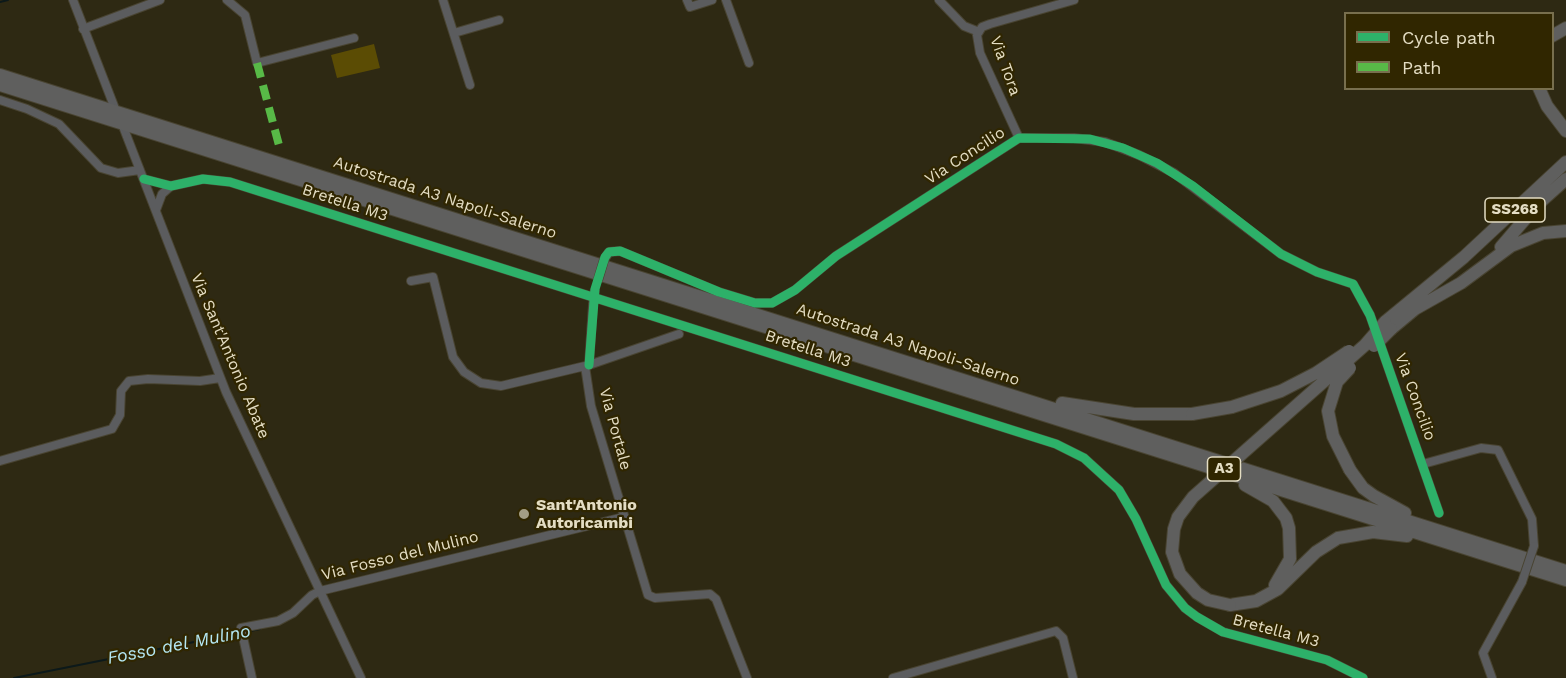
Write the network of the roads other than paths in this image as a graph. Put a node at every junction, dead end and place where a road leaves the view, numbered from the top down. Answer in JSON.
{"nodes":[{"id":1,"x":73,"y":0,"type":"edge"},
{"id":2,"x":160,"y":0,"type":"edge"},
{"id":3,"x":227,"y":0,"type":"edge"},
{"id":4,"x":443,"y":0,"type":"edge"},
{"id":5,"x":687,"y":0,"type":"edge"},
{"id":6,"x":712,"y":0,"type":"edge"},
{"id":7,"x":726,"y":0,"type":"edge"},
{"id":8,"x":939,"y":0,"type":"edge"},
{"id":9,"x":1074,"y":0,"type":"edge"},
{"id":10,"x":499,"y":20,"type":"dead end"},
{"id":11,"x":83,"y":29,"type":"junction"},
{"id":12,"x":979,"y":32,"type":"junction"},
{"id":13,"x":454,"y":33,"type":"junction"},
{"id":14,"x":354,"y":38,"type":"dead end"},
{"id":15,"x":749,"y":63,"type":"dead end"},
{"id":16,"x":0,"y":75,"type":"edge"},
{"id":17,"x":0,"y":85,"type":"edge"},
{"id":18,"x":470,"y":85,"type":"dead end"},
{"id":19,"x":1540,"y":90,"type":"edge"},
{"id":20,"x":0,"y":100,"type":"edge"},
{"id":21,"x":114,"y":106,"type":"dead end"},
{"id":22,"x":123,"y":129,"type":"dead end"},
{"id":23,"x":1566,"y":131,"type":"edge"},
{"id":24,"x":1019,"y":138,"type":"junction"},
{"id":25,"x":1566,"y":162,"type":"edge"},
{"id":26,"x":140,"y":170,"type":"junction"},
{"id":27,"x":144,"y":179,"type":"junction"},
{"id":28,"x":1566,"y":179,"type":"edge"},
{"id":29,"x":165,"y":187,"type":"junction"},
{"id":30,"x":149,"y":192,"type":"junction"},
{"id":31,"x":156,"y":210,"type":"junction"},
{"id":32,"x":1566,"y":231,"type":"edge"},
{"id":33,"x":1464,"y":257,"type":"joint"},
{"id":34,"x":1477,"y":271,"type":"junction"},
{"id":35,"x":411,"y":281,"type":"dead end"},
{"id":36,"x":1388,"y":326,"type":"junction"},
{"id":37,"x":679,"y":334,"type":"dead end"},
{"id":38,"x":587,"y":365,"type":"junction"},
{"id":39,"x":929,"y":369,"type":"junction"},
{"id":40,"x":220,"y":378,"type":"junction"},
{"id":41,"x":1149,"y":448,"type":"junction"},
{"id":42,"x":0,"y":460,"type":"edge"},
{"id":43,"x":1423,"y":464,"type":"junction"},
{"id":44,"x":1439,"y":513,"type":"dead end"},
{"id":45,"x":624,"y":517,"type":"junction"},
{"id":46,"x":1511,"y":558,"type":"junction"},
{"id":47,"x":1566,"y":571,"type":"edge"},
{"id":48,"x":1566,"y":580,"type":"edge"},
{"id":49,"x":320,"y":591,"type":"junction"},
{"id":50,"x":1266,"y":595,"type":"junction"},
{"id":51,"x":252,"y":678,"type":"edge"},
{"id":52,"x":361,"y":678,"type":"edge"},
{"id":53,"x":747,"y":678,"type":"edge"},
{"id":54,"x":893,"y":678,"type":"edge"},
{"id":55,"x":1073,"y":678,"type":"edge"},
{"id":56,"x":1363,"y":678,"type":"edge"},
{"id":57,"x":1492,"y":678,"type":"edge"}],
"edges":[{"from":1,"to":11,"type":"street"},
{"from":2,"to":11,"type":"street"},
{"from":3,"to":14,"type":"street"},
{"from":4,"to":13,"type":"street"},
{"from":5,"to":6,"type":"street"},
{"from":7,"to":15,"type":"street"},
{"from":8,"to":12,"type":"street"},
{"from":9,"to":12,"type":"street","name":"Via Tora"},
{"from":10,"to":13,"type":"street"},
{"from":11,"to":21,"type":"street"},
{"from":12,"to":24,"type":"street","name":"Via Tora"},
{"from":13,"to":18,"type":"street"},
{"from":16,"to":39,"type":"highway","name":"Autostrada A3 Napoli-Salerno","number":"A3"},
{"from":17,"to":41,"type":"highway","name":"Autostrada A3 Napoli-Salerno","number":"A3"},
{"from":19,"to":23,"type":"highway"},
{"from":20,"to":26,"type":"street"},
{"from":22,"to":26,"type":"street","name":"Via Sant'Antonio Abate"},
{"from":24,"to":38,"type":"street","name":"Via Concilio","bridge":true},
{"from":24,"to":43,"type":"street","name":"Via Concilio"},
{"from":25,"to":33,"type":"highway","number":"SS268"},
{"from":26,"to":27,"type":"street","name":"Via Sant'Antonio Abate"},
{"from":27,"to":29,"type":"street"},
{"from":27,"to":30,"type":"street","name":"Via Sant'Antonio Abate"},
{"from":28,"to":34,"type":"highway","number":"SS268"},
{"from":29,"to":30,"type":"street","name":"Bretella M3"},
{"from":29,"to":31,"type":"street"},
{"from":29,"to":56,"type":"street","name":"Bretella M3"},
{"from":30,"to":31,"type":"street","name":"Via Sant'Antonio Abate"},
{"from":31,"to":40,"type":"street","name":"Via Sant'Antonio Abate"},
{"from":32,"to":34,"type":"highway","number":"SS268"},
{"from":33,"to":36,"type":"highway","number":"A3"},
{"from":34,"to":36,"type":"highway","number":"A3"},
{"from":35,"to":38,"type":"street"},
{"from":36,"to":39,"type":"highway","number":"A3","bridge":true},
{"from":36,"to":46,"type":"highway","number":"A3","bridge":true},
{"from":36,"to":50,"type":"highway","number":"A3","bridge":true},
{"from":37,"to":38,"type":"street"},
{"from":38,"to":45,"type":"street","name":"Via Portale"},
{"from":39,"to":46,"type":"highway","name":"Autostrada A3 Napoli-Salerno","number":"A3"},
{"from":40,"to":42,"type":"street"},
{"from":40,"to":49,"type":"street","name":"Via Sant'Antonio Abate"},
{"from":41,"to":46,"type":"highway","name":"Autostrada A3 Napoli-Salerno","number":"A3"},
{"from":41,"to":50,"type":"highway","number":"A3"},
{"from":43,"to":44,"type":"street","name":"Via Concilio"},
{"from":43,"to":57,"type":"street","bridge":true},
{"from":45,"to":49,"type":"street","name":"Via Fosso del Mulino"},
{"from":45,"to":53,"type":"street","name":"Via Portale"},
{"from":46,"to":47,"type":"highway","name":"Autostrada A3 Napoli-Salerno","number":"A3"},
{"from":46,"to":48,"type":"highway","name":"Autostrada A3 Napoli-Salerno","number":"A3"},
{"from":46,"to":50,"type":"highway","number":"A3"},
{"from":49,"to":51,"type":"street","name":"Via Fosso del Mulino"},
{"from":49,"to":52,"type":"street","name":"Via Sant'Antonio Abate"},
{"from":54,"to":55,"type":"street"}]}
